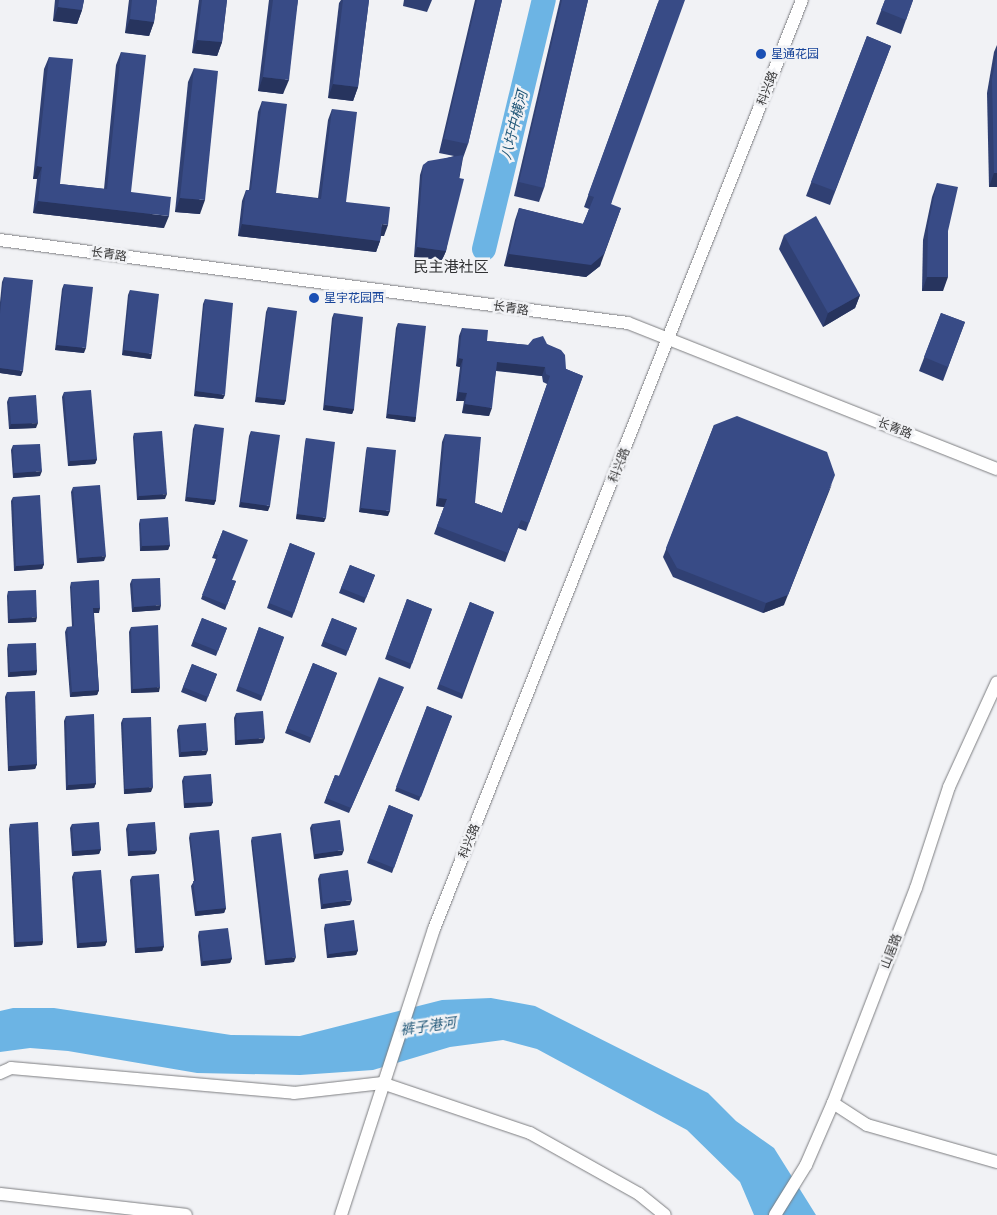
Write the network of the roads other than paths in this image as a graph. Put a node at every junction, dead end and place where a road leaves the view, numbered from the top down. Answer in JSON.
{"nodes":[{"id":1,"x":802,"y":0,"type":"edge"},
{"id":2,"x":0,"y":240,"type":"edge"},
{"id":3,"x":669,"y":340,"type":"junction"},
{"id":4,"x":997,"y":469,"type":"edge"},
{"id":5,"x":997,"y":682,"type":"edge"},
{"id":6,"x":0,"y":1073,"type":"edge"},
{"id":7,"x":382,"y":1083,"type":"junction"},
{"id":8,"x":833,"y":1103,"type":"junction"},
{"id":9,"x":997,"y":1162,"type":"edge"},
{"id":10,"x":0,"y":1194,"type":"edge"},
{"id":11,"x":186,"y":1215,"type":"edge"},
{"id":12,"x":341,"y":1215,"type":"edge"},
{"id":13,"x":665,"y":1215,"type":"edge"},
{"id":14,"x":775,"y":1215,"type":"edge"}],
"edges":[{"from":1,"to":3,"type":"street","name":"科兴路"},
{"from":2,"to":3,"type":"street","name":"长青路"},
{"from":3,"to":4,"type":"street","name":"长青路"},
{"from":3,"to":7,"type":"street","name":"科兴路"},
{"from":5,"to":8,"type":"street","name":"山居路"},
{"from":6,"to":7,"type":"street"},
{"from":7,"to":12,"type":"street","name":"科兴路"},
{"from":7,"to":13,"type":"street"},
{"from":8,"to":9,"type":"street"},
{"from":8,"to":14,"type":"street","name":"山居路"},
{"from":10,"to":11,"type":"street"}]}
